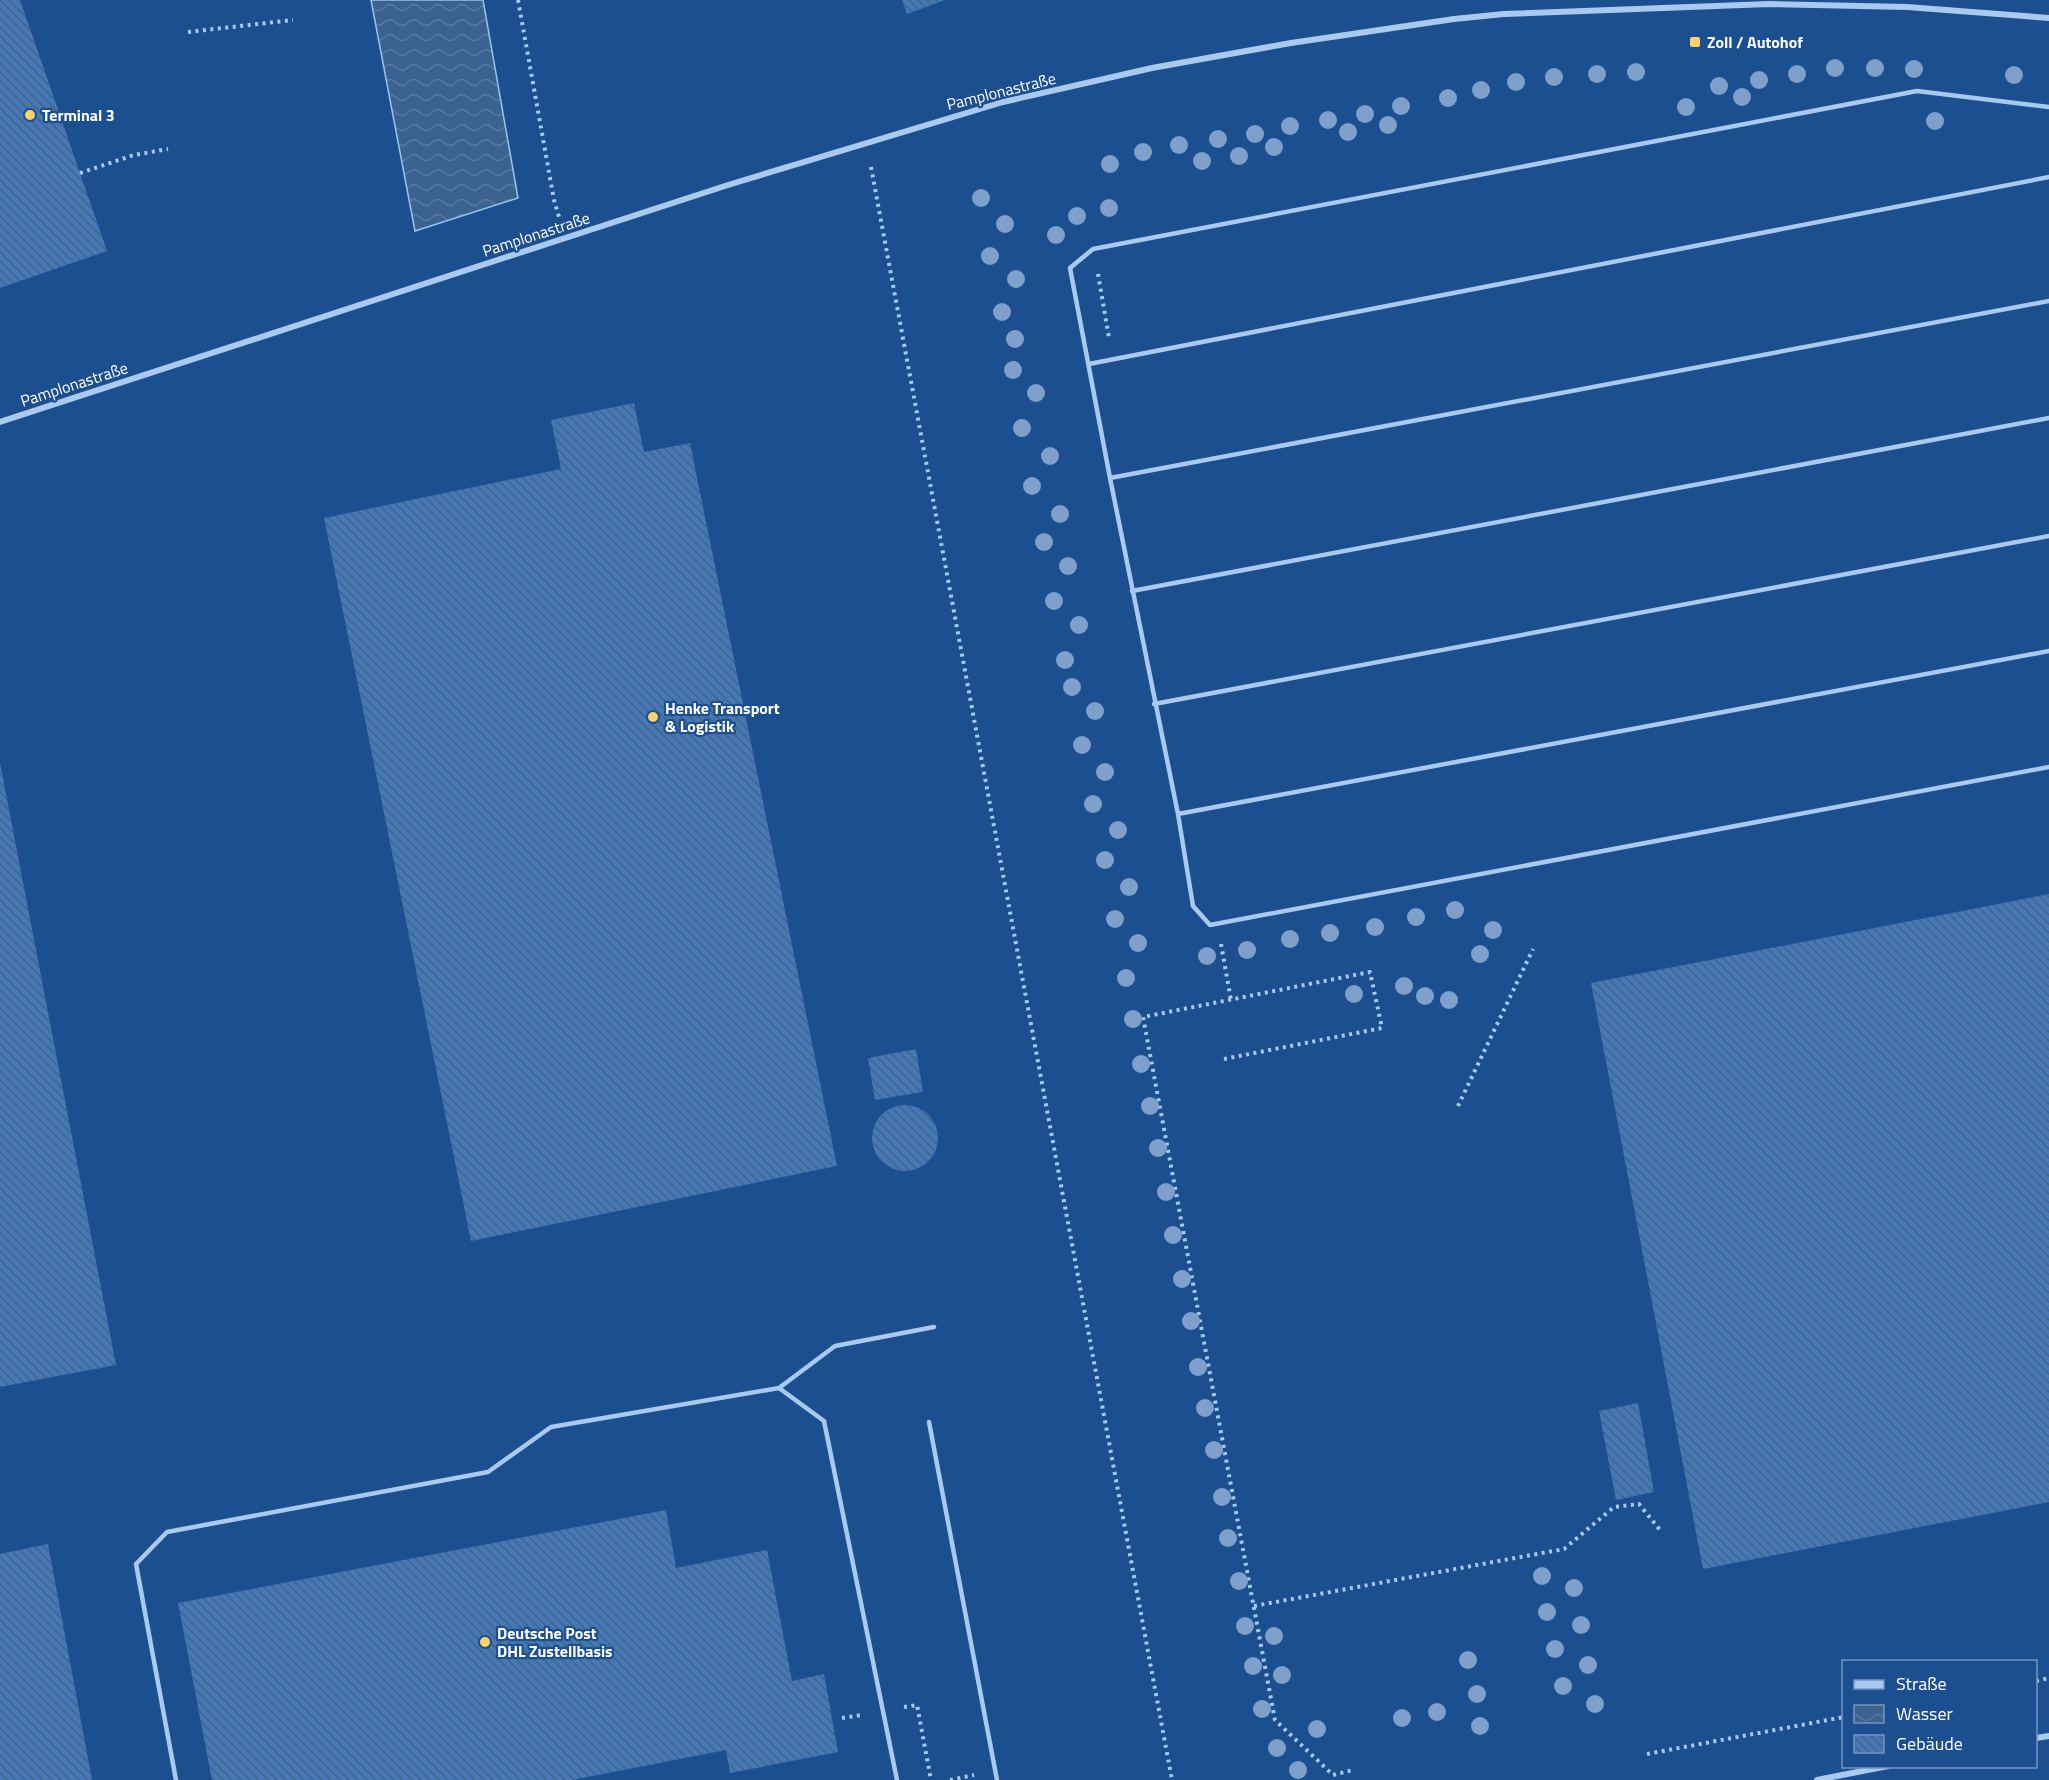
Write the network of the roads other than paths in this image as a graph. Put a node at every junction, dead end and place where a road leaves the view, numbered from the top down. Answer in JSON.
{"nodes":[{"id":1,"x":2049,"y":18,"type":"edge"},
{"id":2,"x":2049,"y":107,"type":"edge"},
{"id":3,"x":2049,"y":177,"type":"edge"},
{"id":4,"x":2049,"y":301,"type":"edge"},
{"id":5,"x":1089,"y":364,"type":"junction"},
{"id":6,"x":2049,"y":418,"type":"edge"},
{"id":7,"x":0,"y":422,"type":"edge"},
{"id":8,"x":1110,"y":478,"type":"junction"},
{"id":9,"x":2049,"y":536,"type":"edge"},
{"id":10,"x":1132,"y":591,"type":"junction"},
{"id":11,"x":2049,"y":651,"type":"edge"},
{"id":12,"x":1154,"y":704,"type":"junction"},
{"id":13,"x":2049,"y":767,"type":"edge"},
{"id":14,"x":1178,"y":814,"type":"junction"},
{"id":15,"x":934,"y":1327,"type":"dead end"},
{"id":16,"x":779,"y":1388,"type":"junction"},
{"id":17,"x":929,"y":1422,"type":"dead end"},
{"id":18,"x":1883,"y":1768,"type":"edge"},
{"id":19,"x":176,"y":1780,"type":"edge"},
{"id":20,"x":897,"y":1780,"type":"edge"},
{"id":21,"x":997,"y":1780,"type":"edge"},
{"id":22,"x":1817,"y":1780,"type":"edge"}],
"edges":[{"from":1,"to":7,"type":"street","name":"Pamplonastraße"},
{"from":2,"to":5,"type":"lane"},
{"from":3,"to":5,"type":"lane"},
{"from":4,"to":8,"type":"lane"},
{"from":5,"to":8,"type":"lane"},
{"from":6,"to":10,"type":"lane"},
{"from":8,"to":10,"type":"lane"},
{"from":9,"to":12,"type":"lane"},
{"from":10,"to":12,"type":"lane"},
{"from":11,"to":14,"type":"lane"},
{"from":12,"to":14,"type":"lane"},
{"from":13,"to":14,"type":"lane"},
{"from":15,"to":16,"type":"lane"},
{"from":16,"to":19,"type":"lane"},
{"from":16,"to":20,"type":"lane"},
{"from":17,"to":21,"type":"lane"},
{"from":18,"to":22,"type":"street"}]}
